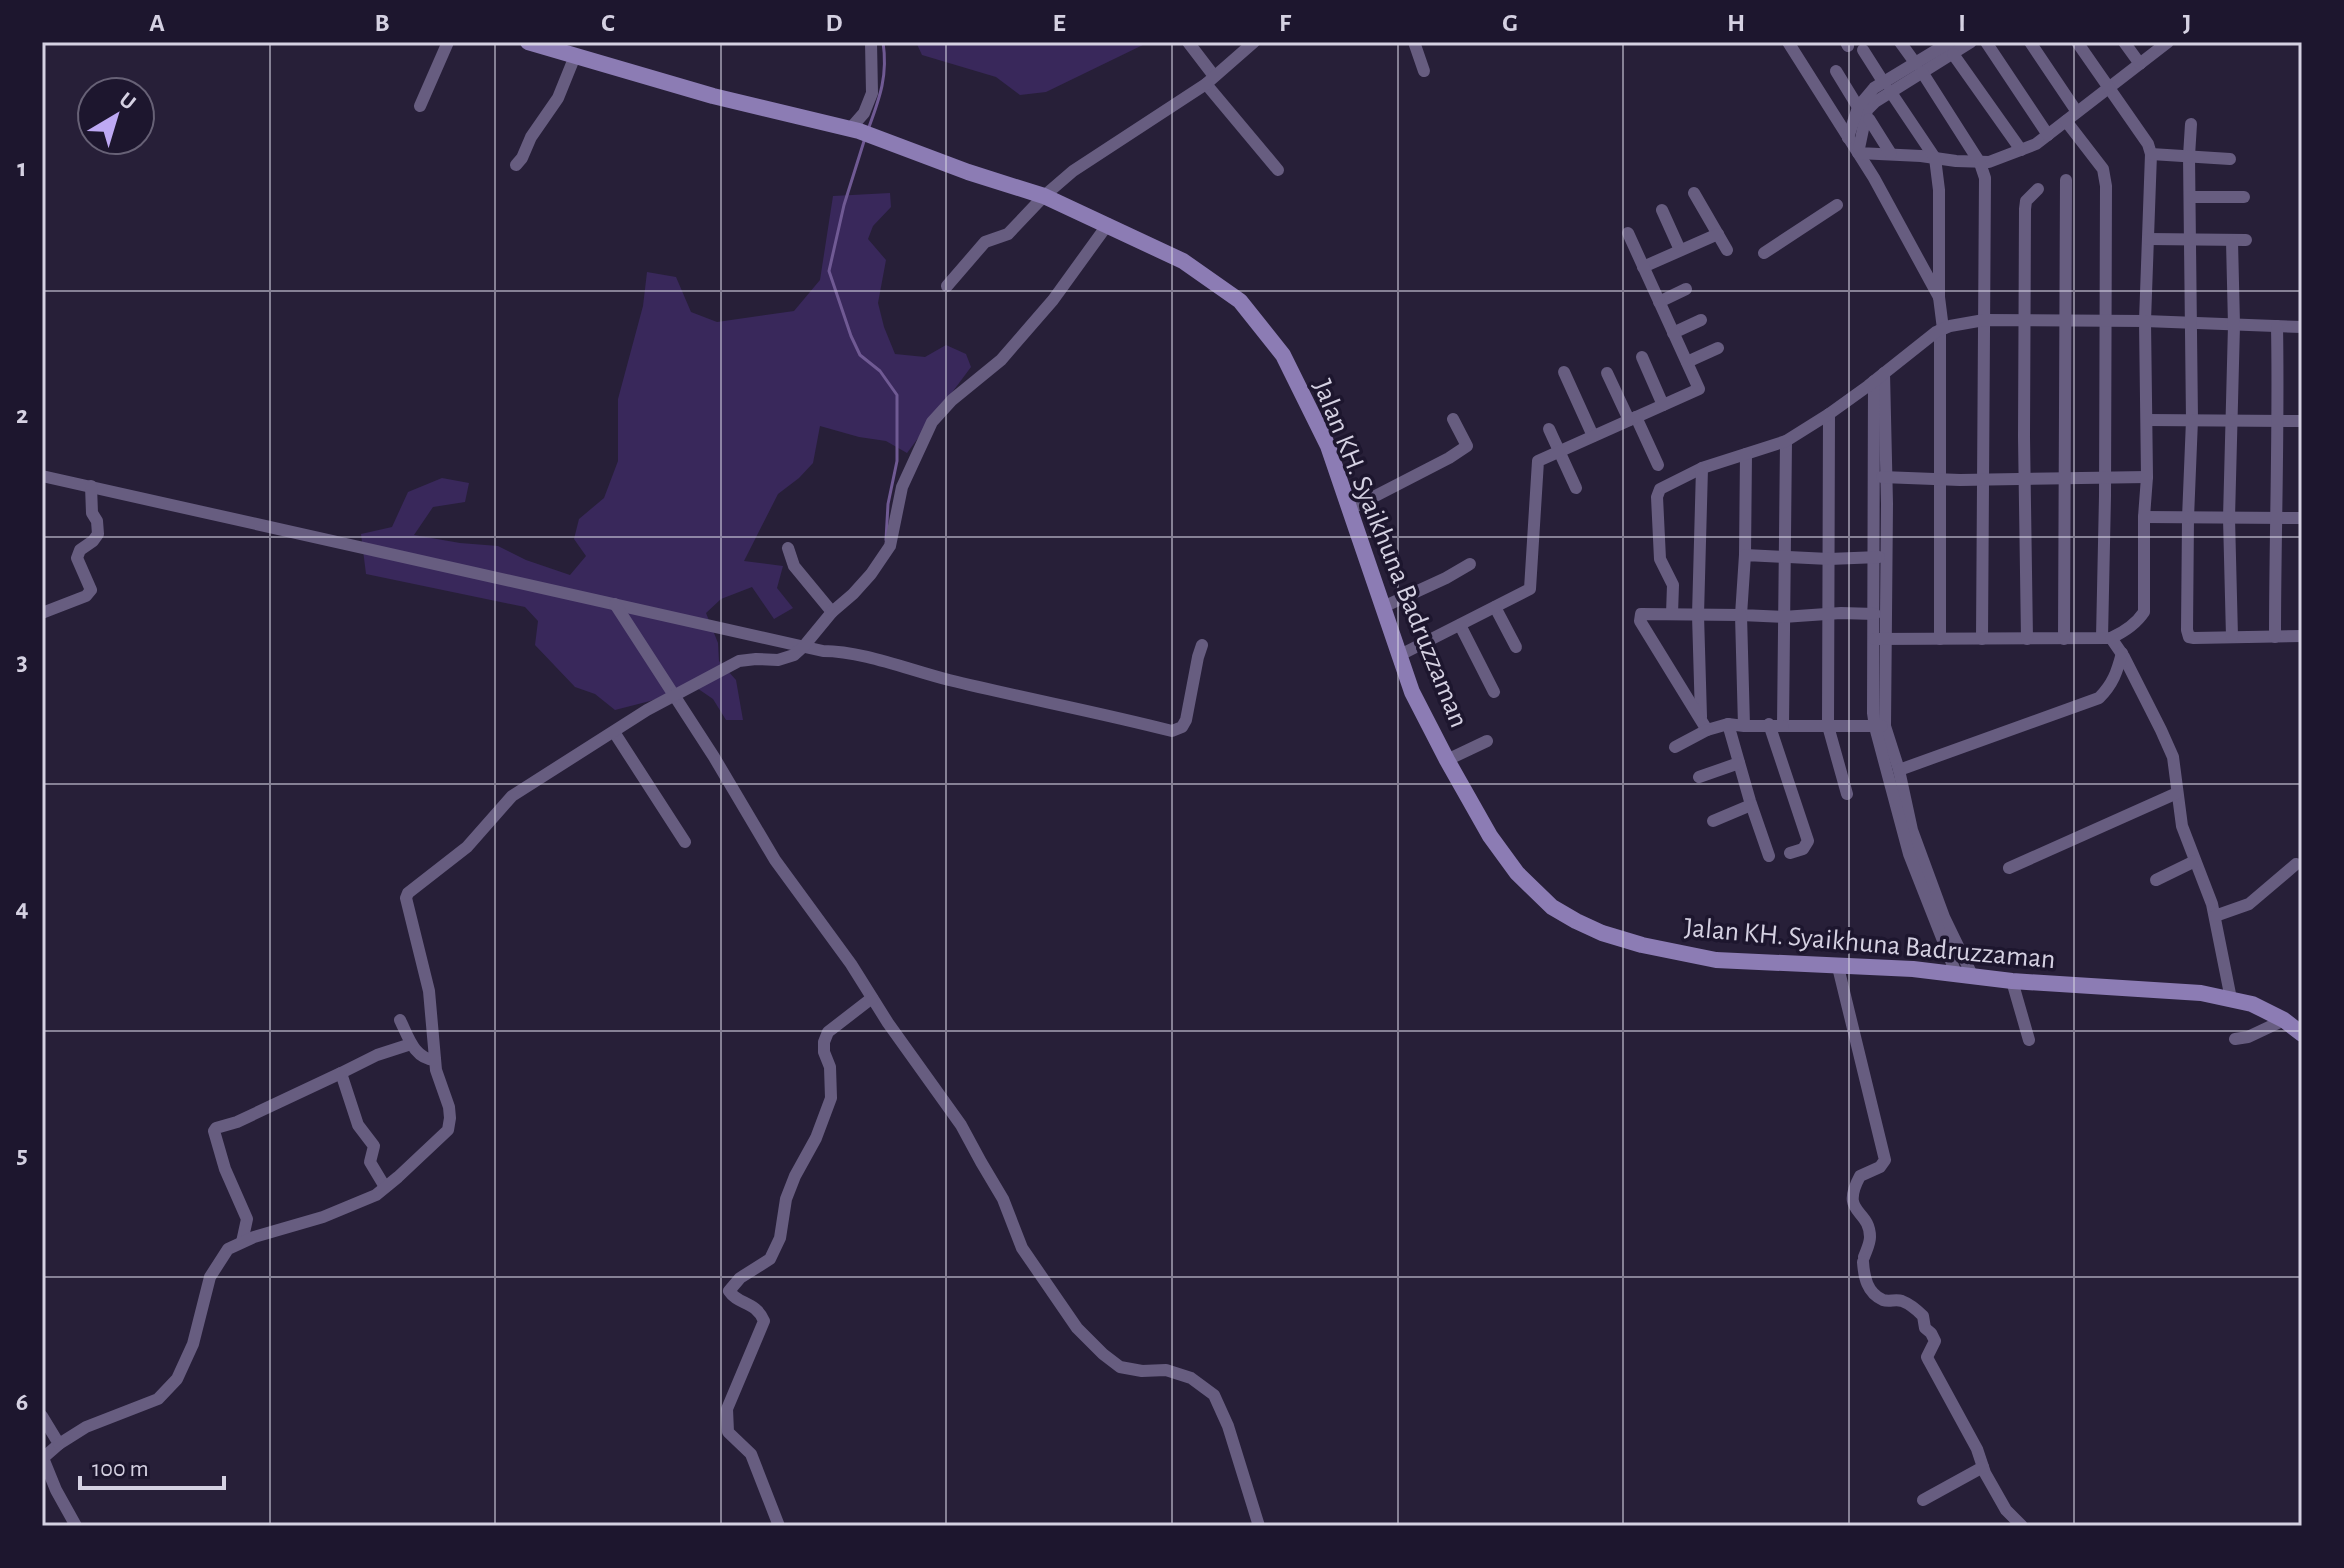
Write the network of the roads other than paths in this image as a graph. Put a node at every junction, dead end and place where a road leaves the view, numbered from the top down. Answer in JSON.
{"nodes":[{"id":1,"x":448,"y":42,"type":"edge"},
{"id":2,"x":528,"y":42,"type":"edge"},
{"id":3,"x":871,"y":42,"type":"edge"},
{"id":4,"x":1188,"y":42,"type":"edge"},
{"id":5,"x":1254,"y":42,"type":"edge"},
{"id":6,"x":1414,"y":42,"type":"edge"},
{"id":7,"x":1788,"y":42,"type":"edge"},
{"id":8,"x":1900,"y":42,"type":"edge"},
{"id":9,"x":1971,"y":42,"type":"edge"},
{"id":10,"x":1986,"y":42,"type":"edge"},
{"id":11,"x":2030,"y":42,"type":"edge"},
{"id":12,"x":2077,"y":42,"type":"edge"},
{"id":13,"x":2124,"y":42,"type":"edge"},
{"id":14,"x":2168,"y":42,"type":"edge"},
{"id":15,"x":1949,"y":45,"type":"edge"},
{"id":16,"x":1863,"y":50,"type":"dead end"},
{"id":17,"x":575,"y":56,"type":"junction"},
{"id":18,"x":2140,"y":64,"type":"junction"},
{"id":19,"x":1919,"y":68,"type":"junction"},
{"id":20,"x":1424,"y":71,"type":"dead end"},
{"id":21,"x":1836,"y":71,"type":"dead end"},
{"id":22,"x":1210,"y":80,"type":"junction"},
{"id":23,"x":1887,"y":87,"type":"junction"},
{"id":24,"x":2110,"y":87,"type":"junction"},
{"id":25,"x":420,"y":106,"type":"dead end"},
{"id":26,"x":1858,"y":107,"type":"junction"},
{"id":27,"x":2077,"y":112,"type":"junction"},
{"id":28,"x":1869,"y":119,"type":"dead end"},
{"id":29,"x":2066,"y":121,"type":"junction"},
{"id":30,"x":2191,"y":124,"type":"dead end"},
{"id":31,"x":854,"y":130,"type":"junction"},
{"id":32,"x":2048,"y":135,"type":"junction"},
{"id":33,"x":1848,"y":138,"type":"junction"},
{"id":34,"x":2021,"y":150,"type":"junction"},
{"id":35,"x":1858,"y":153,"type":"junction"},
{"id":36,"x":1891,"y":154,"type":"junction"},
{"id":37,"x":2151,"y":154,"type":"junction"},
{"id":38,"x":2189,"y":156,"type":"junction"},
{"id":39,"x":1935,"y":158,"type":"junction"},
{"id":40,"x":2230,"y":159,"type":"dead end"},
{"id":41,"x":1980,"y":163,"type":"junction"},
{"id":42,"x":516,"y":165,"type":"dead end"},
{"id":43,"x":1278,"y":170,"type":"dead end"},
{"id":44,"x":2066,"y":180,"type":"dead end"},
{"id":45,"x":2038,"y":189,"type":"dead end"},
{"id":46,"x":1694,"y":193,"type":"dead end"},
{"id":47,"x":1044,"y":196,"type":"junction"},
{"id":48,"x":2190,"y":197,"type":"junction"},
{"id":49,"x":2244,"y":197,"type":"dead end"},
{"id":50,"x":1837,"y":205,"type":"dead end"},
{"id":51,"x":1662,"y":210,"type":"dead end"},
{"id":52,"x":1108,"y":224,"type":"junction"},
{"id":53,"x":1628,"y":233,"type":"dead end"},
{"id":54,"x":1718,"y":234,"type":"junction"},
{"id":55,"x":2148,"y":239,"type":"junction"},
{"id":56,"x":2191,"y":240,"type":"junction"},
{"id":57,"x":2246,"y":240,"type":"dead end"},
{"id":58,"x":2232,"y":241,"type":"junction"},
{"id":59,"x":1680,"y":250,"type":"junction"},
{"id":60,"x":1727,"y":250,"type":"dead end"},
{"id":61,"x":1764,"y":253,"type":"dead end"},
{"id":62,"x":1643,"y":267,"type":"junction"},
{"id":63,"x":947,"y":286,"type":"dead end"},
{"id":64,"x":1686,"y":289,"type":"dead end"},
{"id":65,"x":1939,"y":297,"type":"junction"},
{"id":66,"x":1659,"y":302,"type":"junction"},
{"id":67,"x":1701,"y":320,"type":"dead end"},
{"id":68,"x":1984,"y":320,"type":"junction"},
{"id":69,"x":2025,"y":320,"type":"junction"},
{"id":70,"x":2065,"y":321,"type":"junction"},
{"id":71,"x":2104,"y":321,"type":"junction"},
{"id":72,"x":2145,"y":321,"type":"junction"},
{"id":73,"x":2191,"y":323,"type":"junction"},
{"id":74,"x":2234,"y":325,"type":"junction"},
{"id":75,"x":2277,"y":326,"type":"junction"},
{"id":76,"x":2302,"y":327,"type":"edge"},
{"id":77,"x":1941,"y":330,"type":"junction"},
{"id":78,"x":1673,"y":333,"type":"junction"},
{"id":79,"x":1718,"y":348,"type":"dead end"},
{"id":80,"x":1642,"y":357,"type":"dead end"},
{"id":81,"x":1687,"y":362,"type":"junction"},
{"id":82,"x":1564,"y":372,"type":"dead end"},
{"id":83,"x":1607,"y":373,"type":"dead end"},
{"id":84,"x":1879,"y":377,"type":"junction"},
{"id":85,"x":1663,"y":405,"type":"junction"},
{"id":86,"x":1829,"y":414,"type":"junction"},
{"id":87,"x":1632,"y":418,"type":"junction"},
{"id":88,"x":1453,"y":419,"type":"dead end"},
{"id":89,"x":2147,"y":420,"type":"junction"},
{"id":90,"x":2192,"y":420,"type":"junction"},
{"id":91,"x":2232,"y":420,"type":"junction"},
{"id":92,"x":2279,"y":420,"type":"junction"},
{"id":93,"x":2302,"y":421,"type":"edge"},
{"id":94,"x":1549,"y":429,"type":"dead end"},
{"id":95,"x":1593,"y":436,"type":"junction"},
{"id":96,"x":1786,"y":441,"type":"junction"},
{"id":97,"x":1559,"y":451,"type":"junction"},
{"id":98,"x":1746,"y":454,"type":"junction"},
{"id":99,"x":1658,"y":465,"type":"dead end"},
{"id":100,"x":1702,"y":468,"type":"junction"},
{"id":101,"x":42,"y":476,"type":"edge"},
{"id":102,"x":1881,"y":477,"type":"junction"},
{"id":103,"x":2147,"y":477,"type":"junction"},
{"id":104,"x":1941,"y":478,"type":"junction"},
{"id":105,"x":2063,"y":478,"type":"junction"},
{"id":106,"x":2105,"y":478,"type":"junction"},
{"id":107,"x":1984,"y":479,"type":"junction"},
{"id":108,"x":2024,"y":479,"type":"junction"},
{"id":109,"x":91,"y":486,"type":"junction"},
{"id":110,"x":1576,"y":488,"type":"dead end"},
{"id":111,"x":1350,"y":509,"type":"junction"},
{"id":112,"x":2144,"y":517,"type":"junction"},
{"id":113,"x":2188,"y":518,"type":"junction"},
{"id":114,"x":2229,"y":518,"type":"junction"},
{"id":115,"x":2275,"y":518,"type":"junction"},
{"id":116,"x":2302,"y":518,"type":"edge"},
{"id":117,"x":788,"y":548,"type":"dead end"},
{"id":118,"x":1745,"y":555,"type":"junction"},
{"id":119,"x":1784,"y":557,"type":"junction"},
{"id":120,"x":1880,"y":557,"type":"junction"},
{"id":121,"x":1829,"y":559,"type":"junction"},
{"id":122,"x":1470,"y":564,"type":"dead end"},
{"id":123,"x":615,"y":604,"type":"junction"},
{"id":124,"x":1383,"y":607,"type":"junction"},
{"id":125,"x":1495,"y":607,"type":"junction"},
{"id":126,"x":832,"y":612,"type":"junction"},
{"id":127,"x":42,"y":613,"type":"edge"},
{"id":128,"x":1829,"y":613,"type":"junction"},
{"id":129,"x":1672,"y":614,"type":"junction"},
{"id":130,"x":1875,"y":614,"type":"junction"},
{"id":131,"x":1698,"y":615,"type":"junction"},
{"id":132,"x":1741,"y":615,"type":"junction"},
{"id":133,"x":1783,"y":617,"type":"junction"},
{"id":134,"x":1460,"y":625,"type":"junction"},
{"id":135,"x":2302,"y":636,"type":"edge"},
{"id":136,"x":2232,"y":637,"type":"junction"},
{"id":137,"x":2275,"y":637,"type":"junction"},
{"id":138,"x":2106,"y":638,"type":"junction"},
{"id":139,"x":1879,"y":639,"type":"junction"},
{"id":140,"x":1940,"y":639,"type":"junction"},
{"id":141,"x":1982,"y":639,"type":"junction"},
{"id":142,"x":2027,"y":639,"type":"junction"},
{"id":143,"x":2064,"y":639,"type":"junction"},
{"id":144,"x":1202,"y":645,"type":"dead end"},
{"id":145,"x":804,"y":646,"type":"junction"},
{"id":146,"x":1516,"y":647,"type":"dead end"},
{"id":147,"x":2122,"y":653,"type":"junction"},
{"id":148,"x":1400,"y":655,"type":"junction"},
{"id":149,"x":1494,"y":692,"type":"dead end"},
{"id":150,"x":675,"y":696,"type":"junction"},
{"id":151,"x":1728,"y":724,"type":"junction"},
{"id":152,"x":1704,"y":725,"type":"junction"},
{"id":153,"x":1776,"y":725,"type":"junction"},
{"id":154,"x":1744,"y":726,"type":"junction"},
{"id":155,"x":1828,"y":726,"type":"junction"},
{"id":156,"x":1880,"y":727,"type":"junction"},
{"id":157,"x":614,"y":732,"type":"junction"},
{"id":158,"x":1487,"y":741,"type":"dead end"},
{"id":159,"x":1675,"y":747,"type":"dead end"},
{"id":160,"x":1447,"y":760,"type":"junction"},
{"id":161,"x":1739,"y":763,"type":"junction"},
{"id":162,"x":1899,"y":770,"type":"junction"},
{"id":163,"x":1699,"y":777,"type":"dead end"},
{"id":164,"x":2177,"y":793,"type":"junction"},
{"id":165,"x":1847,"y":794,"type":"dead end"},
{"id":166,"x":1751,"y":805,"type":"junction"},
{"id":167,"x":1713,"y":821,"type":"dead end"},
{"id":168,"x":685,"y":842,"type":"dead end"},
{"id":169,"x":1790,"y":853,"type":"dead end"},
{"id":170,"x":1769,"y":856,"type":"dead end"},
{"id":171,"x":2195,"y":861,"type":"junction"},
{"id":172,"x":2296,"y":864,"type":"dead end"},
{"id":173,"x":2009,"y":868,"type":"dead end"},
{"id":174,"x":2156,"y":880,"type":"dead end"},
{"id":175,"x":2215,"y":916,"type":"junction"},
{"id":176,"x":1838,"y":967,"type":"junction"},
{"id":177,"x":1965,"y":977,"type":"junction"},
{"id":178,"x":2012,"y":981,"type":"junction"},
{"id":179,"x":872,"y":998,"type":"junction"},
{"id":180,"x":2231,"y":999,"type":"junction"},
{"id":181,"x":400,"y":1020,"type":"dead end"},
{"id":182,"x":2284,"y":1020,"type":"junction"},
{"id":183,"x":2302,"y":1034,"type":"edge"},
{"id":184,"x":2235,"y":1039,"type":"dead end"},
{"id":185,"x":2029,"y":1040,"type":"dead end"},
{"id":186,"x":411,"y":1044,"type":"junction"},
{"id":187,"x":435,"y":1060,"type":"junction"},
{"id":188,"x":341,"y":1073,"type":"junction"},
{"id":189,"x":385,"y":1187,"type":"junction"},
{"id":190,"x":242,"y":1242,"type":"junction"},
{"id":191,"x":42,"y":1416,"type":"edge"},
{"id":192,"x":59,"y":1444,"type":"junction"},
{"id":193,"x":42,"y":1458,"type":"edge"},
{"id":194,"x":1983,"y":1467,"type":"junction"},
{"id":195,"x":1923,"y":1500,"type":"dead end"},
{"id":196,"x":76,"y":1526,"type":"edge"},
{"id":197,"x":779,"y":1526,"type":"edge"},
{"id":198,"x":1259,"y":1526,"type":"edge"},
{"id":199,"x":2022,"y":1526,"type":"edge"}],
"edges":[{"from":1,"to":25,"type":"street"},
{"from":2,"to":17,"type":"main road","name":"Jalan KH. Syaikhuna Badruzzaman"},
{"from":3,"to":31,"type":"street"},
{"from":4,"to":22,"type":"street"},
{"from":5,"to":22,"type":"street"},
{"from":6,"to":20,"type":"street"},
{"from":7,"to":33,"type":"street"},
{"from":8,"to":19,"type":"street"},
{"from":9,"to":15,"type":"street"},
{"from":10,"to":32,"type":"street"},
{"from":11,"to":27,"type":"street"},
{"from":12,"to":24,"type":"street"},
{"from":13,"to":18,"type":"street"},
{"from":14,"to":18,"type":"street"},
{"from":15,"to":19,"type":"street"},
{"from":15,"to":34,"type":"street"},
{"from":16,"to":23,"type":"street"},
{"from":17,"to":31,"type":"main road","name":"Jalan KH. Syaikhuna Badruzzaman"},
{"from":17,"to":42,"type":"street"},
{"from":18,"to":24,"type":"street"},
{"from":19,"to":23,"type":"street"},
{"from":19,"to":41,"type":"street"},
{"from":21,"to":26,"type":"street"},
{"from":22,"to":43,"type":"street"},
{"from":22,"to":47,"type":"street"},
{"from":23,"to":26,"type":"street"},
{"from":23,"to":35,"type":"street"},
{"from":23,"to":39,"type":"street"},
{"from":24,"to":27,"type":"street"},
{"from":24,"to":37,"type":"street"},
{"from":26,"to":33,"type":"street"},
{"from":27,"to":29,"type":"street"},
{"from":28,"to":36,"type":"street"},
{"from":29,"to":32,"type":"street"},
{"from":29,"to":71,"type":"street"},
{"from":30,"to":38,"type":"street"},
{"from":31,"to":47,"type":"main road","name":"Jalan KH. Syaikhuna Badruzzaman"},
{"from":32,"to":34,"type":"street"},
{"from":33,"to":35,"type":"street"},
{"from":34,"to":41,"type":"street"},
{"from":35,"to":36,"type":"street"},
{"from":35,"to":65,"type":"street"},
{"from":36,"to":39,"type":"street"},
{"from":37,"to":38,"type":"street"},
{"from":37,"to":55,"type":"street"},
{"from":38,"to":40,"type":"street"},
{"from":38,"to":48,"type":"street"},
{"from":39,"to":41,"type":"street"},
{"from":39,"to":65,"type":"street"},
{"from":41,"to":68,"type":"street"},
{"from":44,"to":70,"type":"street"},
{"from":45,"to":69,"type":"street"},
{"from":46,"to":54,"type":"street"},
{"from":47,"to":52,"type":"main road","name":"Jalan KH. Syaikhuna Badruzzaman"},
{"from":47,"to":63,"type":"street"},
{"from":48,"to":49,"type":"street"},
{"from":48,"to":56,"type":"street"},
{"from":50,"to":61,"type":"street"},
{"from":51,"to":59,"type":"street"},
{"from":52,"to":111,"type":"main road","name":"Jalan KH. Syaikhuna Badruzzaman"},
{"from":52,"to":126,"type":"street"},
{"from":53,"to":62,"type":"street"},
{"from":54,"to":59,"type":"street"},
{"from":54,"to":60,"type":"street"},
{"from":55,"to":56,"type":"street"},
{"from":55,"to":72,"type":"street"},
{"from":56,"to":58,"type":"street"},
{"from":56,"to":73,"type":"street"},
{"from":57,"to":58,"type":"street"},
{"from":58,"to":74,"type":"street"},
{"from":59,"to":62,"type":"street"},
{"from":62,"to":66,"type":"street"},
{"from":64,"to":66,"type":"street"},
{"from":65,"to":77,"type":"street"},
{"from":66,"to":78,"type":"street"},
{"from":67,"to":78,"type":"street"},
{"from":68,"to":69,"type":"street"},
{"from":68,"to":77,"type":"street"},
{"from":68,"to":107,"type":"street"},
{"from":69,"to":70,"type":"street"},
{"from":69,"to":108,"type":"street"},
{"from":70,"to":71,"type":"street"},
{"from":70,"to":105,"type":"street"},
{"from":71,"to":72,"type":"street"},
{"from":71,"to":106,"type":"street"},
{"from":72,"to":73,"type":"street"},
{"from":72,"to":89,"type":"street"},
{"from":73,"to":74,"type":"street"},
{"from":73,"to":90,"type":"street"},
{"from":74,"to":75,"type":"street"},
{"from":74,"to":91,"type":"street"},
{"from":75,"to":76,"type":"street"},
{"from":75,"to":92,"type":"street"},
{"from":77,"to":84,"type":"street"},
{"from":77,"to":104,"type":"street"},
{"from":78,"to":81,"type":"street"},
{"from":79,"to":81,"type":"street"},
{"from":80,"to":85,"type":"street"},
{"from":81,"to":85,"type":"street"},
{"from":82,"to":95,"type":"street"},
{"from":83,"to":87,"type":"street"},
{"from":84,"to":86,"type":"street"},
{"from":84,"to":102,"type":"street"},
{"from":85,"to":87,"type":"street"},
{"from":86,"to":96,"type":"street"},
{"from":86,"to":121,"type":"street"},
{"from":87,"to":95,"type":"street"},
{"from":87,"to":99,"type":"street"},
{"from":88,"to":111,"type":"street"},
{"from":89,"to":90,"type":"street"},
{"from":89,"to":103,"type":"street"},
{"from":90,"to":91,"type":"street"},
{"from":90,"to":113,"type":"street"},
{"from":91,"to":92,"type":"street"},
{"from":91,"to":114,"type":"street"},
{"from":92,"to":93,"type":"street"},
{"from":92,"to":115,"type":"street"},
{"from":94,"to":97,"type":"street"},
{"from":95,"to":97,"type":"street"},
{"from":96,"to":98,"type":"street"},
{"from":96,"to":119,"type":"street"},
{"from":97,"to":110,"type":"street"},
{"from":97,"to":125,"type":"street"},
{"from":98,"to":100,"type":"street"},
{"from":98,"to":118,"type":"street"},
{"from":100,"to":129,"type":"street"},
{"from":100,"to":131,"type":"street"},
{"from":101,"to":109,"type":"street"},
{"from":102,"to":104,"type":"street"},
{"from":102,"to":120,"type":"street"},
{"from":103,"to":106,"type":"street"},
{"from":103,"to":112,"type":"street"},
{"from":104,"to":107,"type":"street"},
{"from":104,"to":140,"type":"street"},
{"from":105,"to":106,"type":"street"},
{"from":105,"to":108,"type":"street"},
{"from":105,"to":143,"type":"street"},
{"from":106,"to":138,"type":"street"},
{"from":107,"to":108,"type":"street"},
{"from":107,"to":141,"type":"street"},
{"from":108,"to":142,"type":"street"},
{"from":109,"to":123,"type":"street"},
{"from":109,"to":127,"type":"street"},
{"from":111,"to":124,"type":"main road","name":"Jalan KH. Syaikhuna Badruzzaman"},
{"from":112,"to":113,"type":"street"},
{"from":112,"to":138,"type":"street"},
{"from":113,"to":114,"type":"street"},
{"from":113,"to":136,"type":"street"},
{"from":114,"to":115,"type":"street"},
{"from":114,"to":136,"type":"street"},
{"from":115,"to":116,"type":"street"},
{"from":115,"to":137,"type":"street"},
{"from":117,"to":126,"type":"street"},
{"from":118,"to":119,"type":"street"},
{"from":118,"to":132,"type":"street"},
{"from":119,"to":121,"type":"street"},
{"from":119,"to":133,"type":"street"},
{"from":120,"to":121,"type":"street"},
{"from":120,"to":130,"type":"street"},
{"from":120,"to":139,"type":"street"},
{"from":121,"to":128,"type":"street"},
{"from":122,"to":124,"type":"street"},
{"from":123,"to":145,"type":"street"},
{"from":123,"to":150,"type":"street"},
{"from":124,"to":148,"type":"main road","name":"Jalan KH. Syaikhuna Badruzzaman"},
{"from":125,"to":134,"type":"street"},
{"from":125,"to":146,"type":"street"},
{"from":126,"to":145,"type":"street"},
{"from":128,"to":130,"type":"street"},
{"from":128,"to":133,"type":"street"},
{"from":128,"to":155,"type":"street"},
{"from":129,"to":131,"type":"street"},
{"from":129,"to":152,"type":"street"},
{"from":130,"to":139,"type":"street"},
{"from":131,"to":132,"type":"street"},
{"from":131,"to":152,"type":"street"},
{"from":132,"to":133,"type":"street"},
{"from":132,"to":154,"type":"street"},
{"from":133,"to":153,"type":"street"},
{"from":134,"to":148,"type":"street"},
{"from":134,"to":149,"type":"street"},
{"from":135,"to":137,"type":"street"},
{"from":136,"to":137,"type":"street"},
{"from":138,"to":143,"type":"street"},
{"from":138,"to":147,"type":"street"},
{"from":139,"to":140,"type":"street"},
{"from":139,"to":156,"type":"street"},
{"from":140,"to":141,"type":"street"},
{"from":141,"to":142,"type":"street"},
{"from":142,"to":143,"type":"street"},
{"from":144,"to":145,"type":"street"},
{"from":145,"to":150,"type":"street"},
{"from":147,"to":162,"type":"street"},
{"from":147,"to":164,"type":"street"},
{"from":148,"to":160,"type":"main road","name":"Jalan KH. Syaikhuna Badruzzaman"},
{"from":150,"to":157,"type":"street"},
{"from":150,"to":179,"type":"street"},
{"from":151,"to":152,"type":"street"},
{"from":151,"to":154,"type":"street"},
{"from":151,"to":161,"type":"street"},
{"from":152,"to":159,"type":"street"},
{"from":153,"to":154,"type":"street"},
{"from":153,"to":155,"type":"street"},
{"from":153,"to":169,"type":"street"},
{"from":155,"to":156,"type":"street"},
{"from":155,"to":165,"type":"street"},
{"from":156,"to":162,"type":"street"},
{"from":156,"to":177,"type":"street"},
{"from":157,"to":168,"type":"street"},
{"from":157,"to":187,"type":"street"},
{"from":158,"to":160,"type":"street"},
{"from":160,"to":176,"type":"main road","name":"Jalan KH. Syaikhuna Badruzzaman"},
{"from":161,"to":163,"type":"street"},
{"from":161,"to":166,"type":"street"},
{"from":162,"to":177,"type":"street"},
{"from":164,"to":171,"type":"street"},
{"from":164,"to":173,"type":"street"},
{"from":166,"to":167,"type":"street"},
{"from":166,"to":170,"type":"street"},
{"from":171,"to":174,"type":"street"},
{"from":171,"to":175,"type":"street"},
{"from":172,"to":175,"type":"street"},
{"from":175,"to":180,"type":"street"},
{"from":176,"to":177,"type":"main road","name":"Jalan KH. Syaikhuna Badruzzaman"},
{"from":176,"to":194,"type":"street"},
{"from":177,"to":178,"type":"main road","name":"Jalan KH. Syaikhuna Badruzzaman"},
{"from":178,"to":180,"type":"main road","name":"Jalan KH. Syaikhuna Badruzzaman"},
{"from":178,"to":185,"type":"street"},
{"from":179,"to":197,"type":"street"},
{"from":179,"to":198,"type":"street"},
{"from":180,"to":182,"type":"main road","name":"Jalan KH. Syaikhuna Badruzzaman"},
{"from":181,"to":186,"type":"street"},
{"from":182,"to":183,"type":"main road","name":"Jalan KH. Syaikhuna Badruzzaman"},
{"from":182,"to":184,"type":"street"},
{"from":186,"to":187,"type":"street"},
{"from":186,"to":188,"type":"street"},
{"from":187,"to":189,"type":"street"},
{"from":188,"to":189,"type":"street"},
{"from":188,"to":190,"type":"street"},
{"from":189,"to":190,"type":"street"},
{"from":190,"to":192,"type":"street"},
{"from":191,"to":192,"type":"street"},
{"from":192,"to":193,"type":"street"},
{"from":193,"to":196,"type":"street"},
{"from":194,"to":195,"type":"street"},
{"from":194,"to":199,"type":"street"}]}
